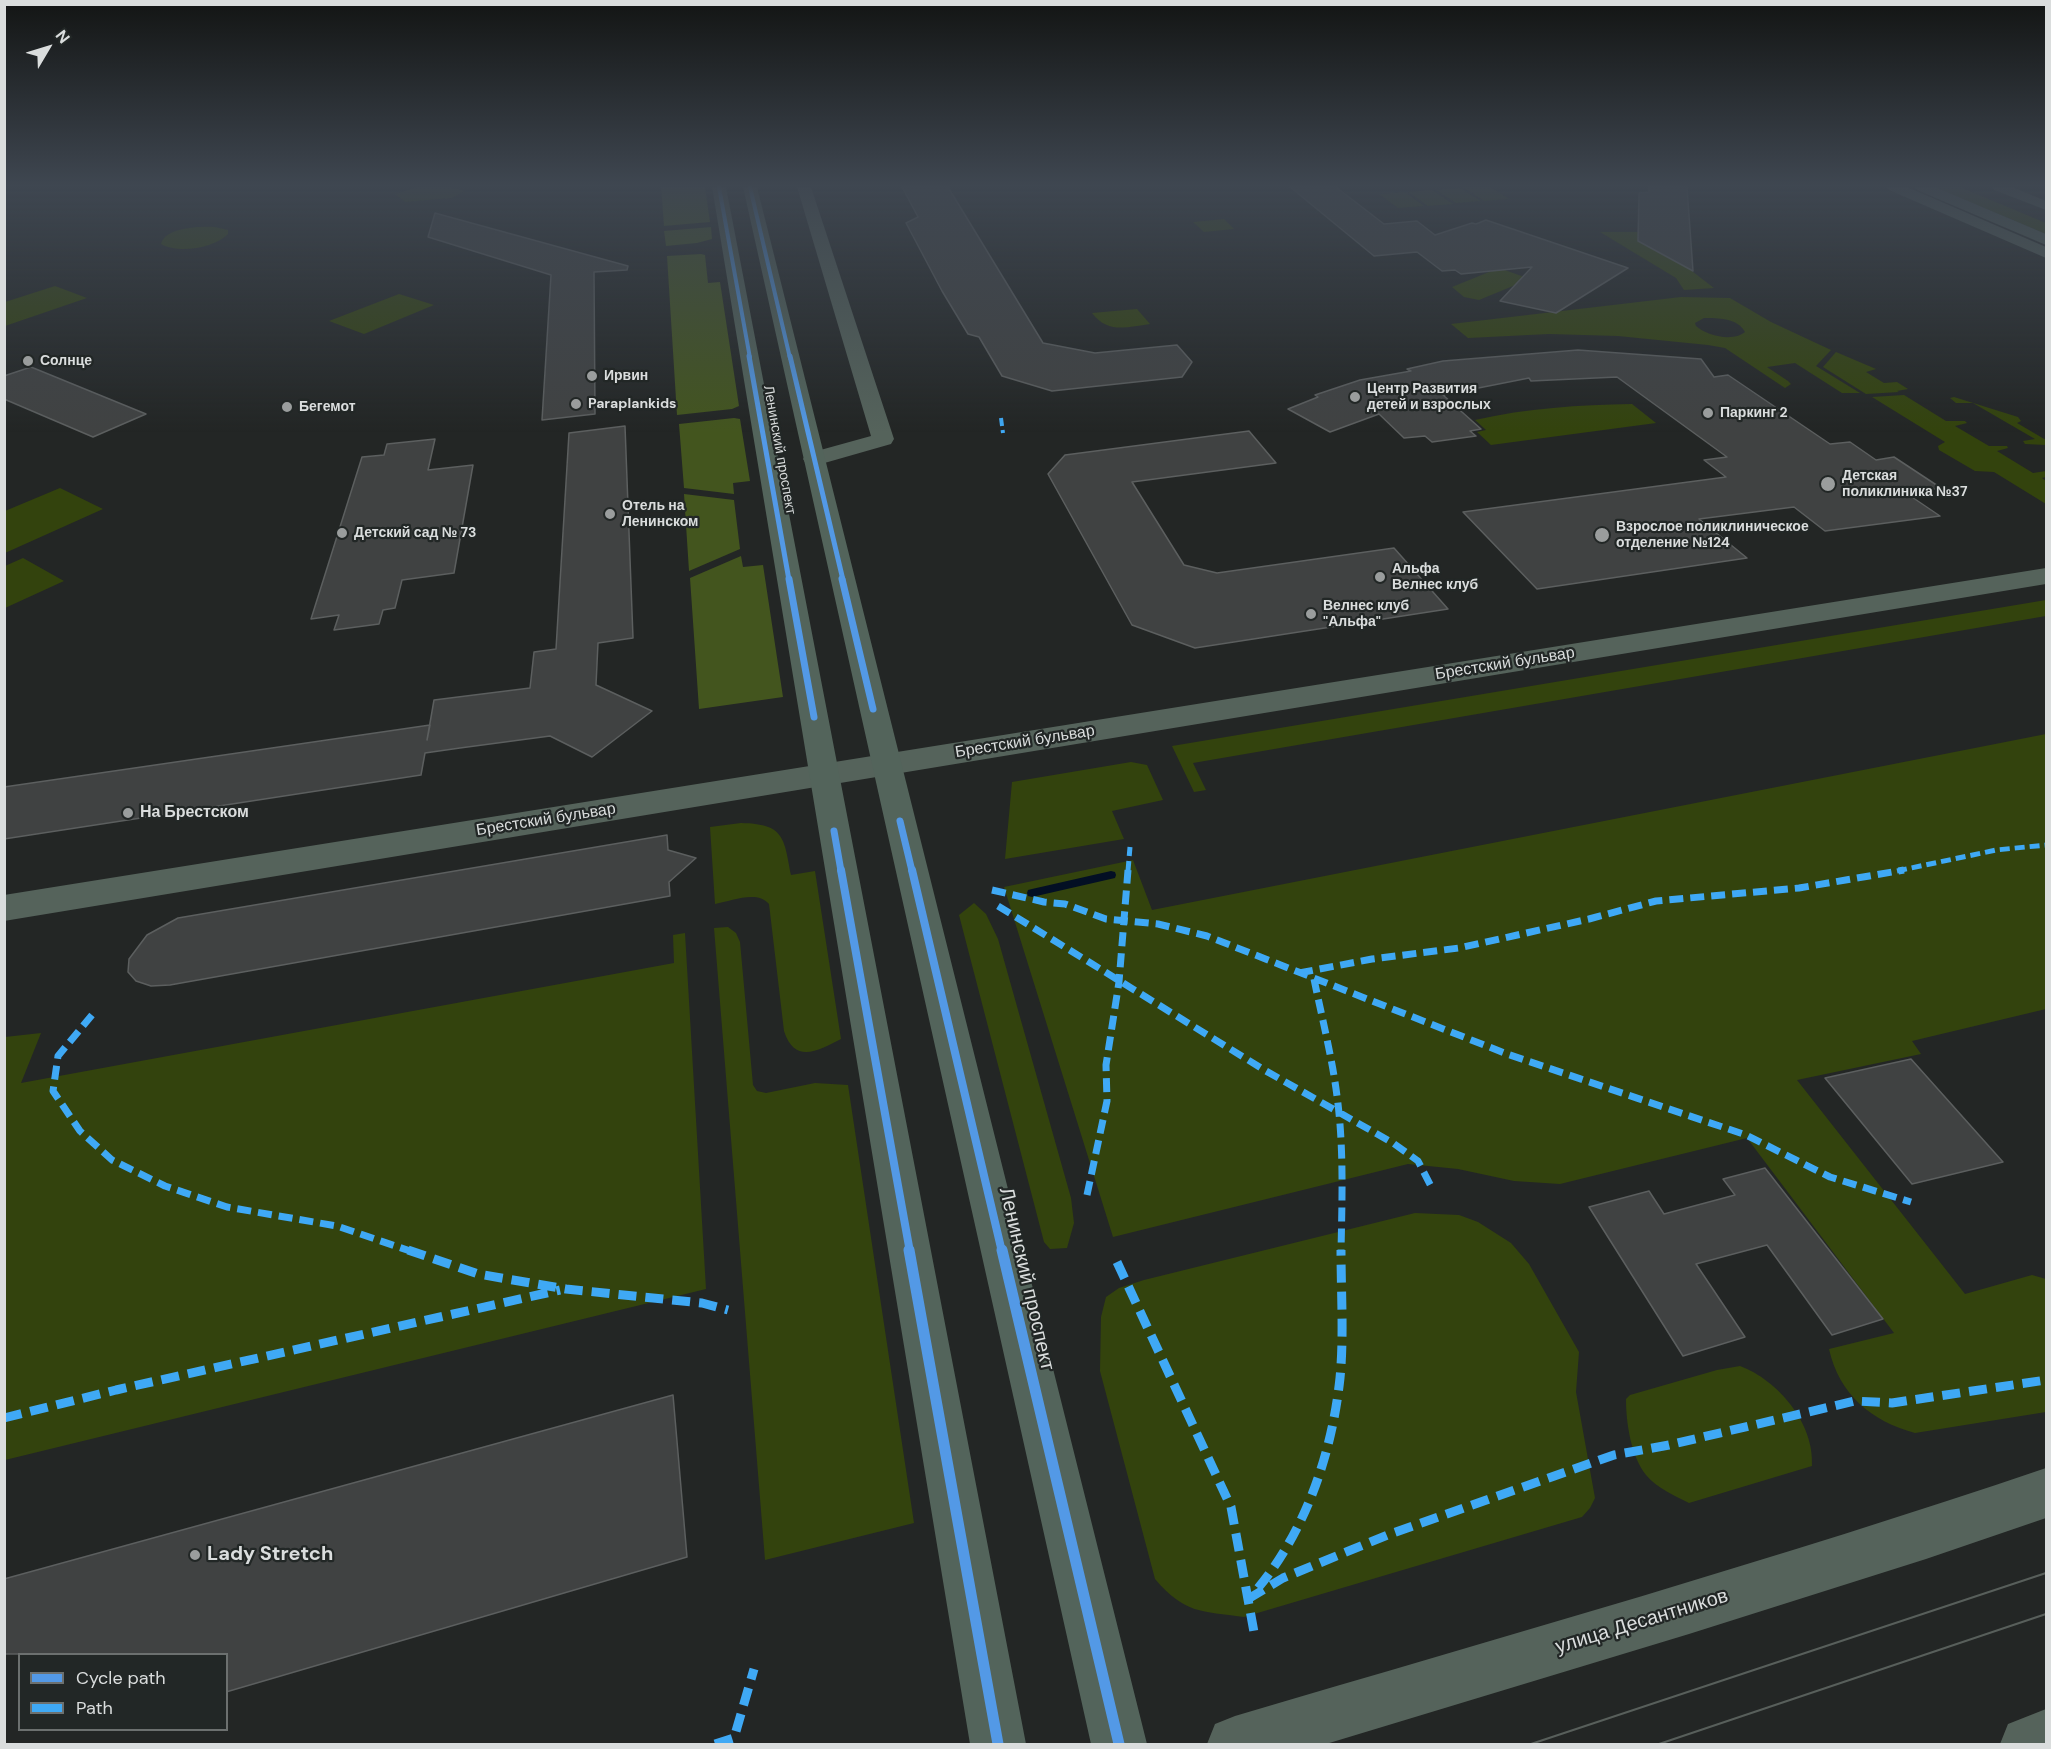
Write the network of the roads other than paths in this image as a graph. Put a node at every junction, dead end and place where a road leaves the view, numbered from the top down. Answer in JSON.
{"nodes":[{"id":1,"x":733,"y":269,"type":"edge"},
{"id":2,"x":769,"y":269,"type":"edge"},
{"id":3,"x":830,"y":269,"type":"edge"},
{"id":4,"x":814,"y":459,"type":"junction"},
{"id":5,"x":2046,"y":576,"type":"edge"},
{"id":6,"x":887,"y":764,"type":"junction"},
{"id":7,"x":824,"y":775,"type":"junction"},
{"id":8,"x":4,"y":908,"type":"edge"},
{"id":9,"x":2046,"y":1493,"type":"edge"},
{"id":10,"x":2046,"y":1737,"type":"edge"},
{"id":11,"x":998,"y":1744,"type":"edge"},
{"id":12,"x":1119,"y":1744,"type":"edge"},
{"id":13,"x":1235,"y":1744,"type":"edge"},
{"id":14,"x":2028,"y":1744,"type":"edge"}],
"edges":[{"from":1,"to":7,"type":"main road","name":"Ленинский проспект"},
{"from":2,"to":4,"type":"main road","name":"Ленинский проспект"},
{"from":3,"to":4,"type":"street"},
{"from":4,"to":6,"type":"main road","name":"Ленинский проспект"},
{"from":5,"to":6,"type":"street","name":"Брестский бульвар"},
{"from":6,"to":7,"type":"street","name":"Брестский бульвар"},
{"from":6,"to":12,"type":"main road","name":"Ленинский проспект"},
{"from":7,"to":8,"type":"street","name":"Брестский бульвар"},
{"from":7,"to":11,"type":"main road","name":"Ленинский проспект"},
{"from":9,"to":13,"type":"street","name":"улица Десантников"},
{"from":10,"to":14,"type":"street"}]}
